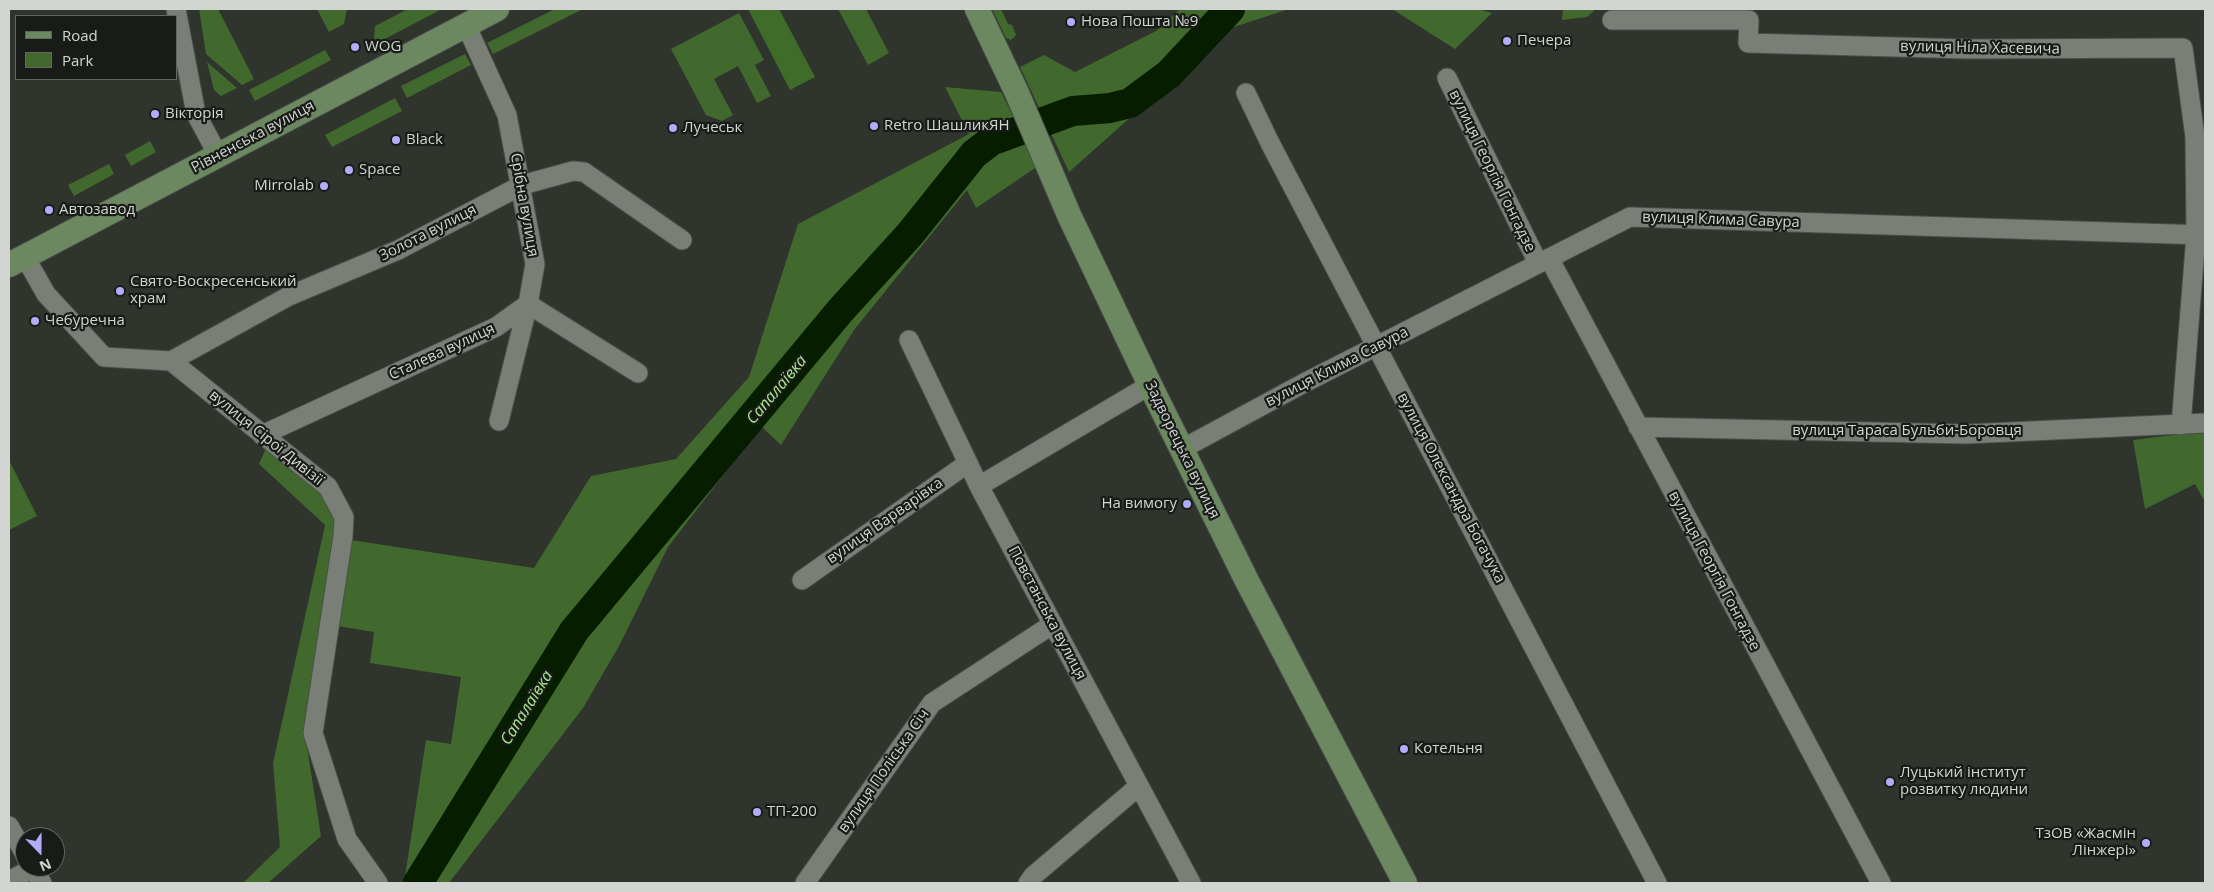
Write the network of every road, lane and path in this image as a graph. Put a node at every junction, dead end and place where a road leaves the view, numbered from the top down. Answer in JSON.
{"nodes":[{"id":1,"x":497,"y":9,"type":"edge"},
{"id":2,"x":977,"y":9,"type":"edge"},
{"id":3,"x":178,"y":20,"type":"edge"},
{"id":4,"x":1612,"y":20,"type":"dead end"},
{"id":5,"x":466,"y":25,"type":"junction"},
{"id":6,"x":1447,"y":78,"type":"dead end"},
{"id":7,"x":1246,"y":93,"type":"dead end"},
{"id":8,"x":218,"y":155,"type":"junction"},
{"id":9,"x":522,"y":185,"type":"junction"},
{"id":10,"x":2201,"y":235,"type":"edge"},
{"id":11,"x":682,"y":240,"type":"dead end"},
{"id":12,"x":1543,"y":260,"type":"junction"},
{"id":13,"x":17,"y":261,"type":"edge"},
{"id":14,"x":528,"y":304,"type":"junction"},
{"id":15,"x":909,"y":340,"type":"dead end"},
{"id":16,"x":1377,"y":346,"type":"junction"},
{"id":17,"x":170,"y":362,"type":"junction"},
{"id":18,"x":638,"y":373,"type":"dead end"},
{"id":19,"x":1150,"y":385,"type":"junction"},
{"id":20,"x":500,"y":421,"type":"dead end"},
{"id":21,"x":2205,"y":423,"type":"edge"},
{"id":22,"x":2181,"y":425,"type":"junction"},
{"id":23,"x":1638,"y":427,"type":"junction"},
{"id":24,"x":262,"y":435,"type":"junction"},
{"id":25,"x":1182,"y":449,"type":"junction"},
{"id":26,"x":968,"y":463,"type":"junction"},
{"id":27,"x":979,"y":486,"type":"junction"},
{"id":28,"x":802,"y":580,"type":"dead end"},
{"id":29,"x":1053,"y":624,"type":"junction"},
{"id":30,"x":1139,"y":786,"type":"junction"},
{"id":31,"x":378,"y":883,"type":"edge"},
{"id":32,"x":805,"y":883,"type":"edge"},
{"id":33,"x":1028,"y":883,"type":"edge"},
{"id":34,"x":1191,"y":883,"type":"edge"},
{"id":35,"x":1404,"y":883,"type":"edge"},
{"id":36,"x":1657,"y":883,"type":"edge"},
{"id":37,"x":1881,"y":883,"type":"edge"}],
"edges":[{"from":1,"to":5,"type":"main road","name":"Рівненська вулиця"},
{"from":2,"to":19,"type":"main road","name":"Задворецька вулиця"},
{"from":3,"to":8,"type":"street"},
{"from":4,"to":10,"type":"street","name":"вулиця Ніла Хасевича"},
{"from":5,"to":8,"type":"main road","name":"Рівненська вулиця"},
{"from":5,"to":9,"type":"street","name":"Срібна вулиця"},
{"from":6,"to":12,"type":"street","name":"вулиця Георгія Гонгадзе"},
{"from":7,"to":16,"type":"street","name":"вулиця Олександра Богачука"},
{"from":8,"to":13,"type":"main road","name":"Рівненська вулиця"},
{"from":9,"to":11,"type":"street","name":"Золота вулиця"},
{"from":9,"to":14,"type":"street","name":"Срібна вулиця"},
{"from":9,"to":17,"type":"street","name":"Золота вулиця"},
{"from":10,"to":12,"type":"street","name":"вулиця Клима Савура"},
{"from":10,"to":22,"type":"street"},
{"from":12,"to":16,"type":"street","name":"вулиця Клима Савура"},
{"from":12,"to":23,"type":"street","name":"вулиця Георгія Гонгадзе"},
{"from":13,"to":17,"type":"street"},
{"from":14,"to":18,"type":"street"},
{"from":14,"to":20,"type":"street","name":"Срібна вулиця"},
{"from":14,"to":24,"type":"street","name":"Сталева вулиця"},
{"from":15,"to":26,"type":"street","name":"Повстанська вулиця"},
{"from":16,"to":25,"type":"street","name":"вулиця Клима Савура"},
{"from":16,"to":36,"type":"street","name":"вулиця Олександра Богачука"},
{"from":17,"to":24,"type":"street","name":"вулиця Сірої Дивізії"},
{"from":19,"to":25,"type":"main road","name":"Задворецька вулиця"},
{"from":19,"to":27,"type":"street"},
{"from":21,"to":22,"type":"street","name":"вулиця Тараса Бульби-Боровця"},
{"from":22,"to":23,"type":"street","name":"вулиця Тараса Бульби-Боровця"},
{"from":23,"to":37,"type":"street","name":"вулиця Георгія Гонгадзе"},
{"from":24,"to":31,"type":"street","name":"вулиця Сірої Дивізії"},
{"from":25,"to":35,"type":"main road","name":"Задворецька вулиця"},
{"from":26,"to":27,"type":"street","name":"Повстанська вулиця"},
{"from":26,"to":28,"type":"street","name":"вулиця Варварівка"},
{"from":27,"to":29,"type":"street","name":"Повстанська вулиця"},
{"from":29,"to":30,"type":"street","name":"Повстанська вулиця"},
{"from":29,"to":32,"type":"street","name":"вулиця Поліська Січ"},
{"from":30,"to":33,"type":"street"},
{"from":30,"to":34,"type":"street","name":"Повстанська вулиця"}]}
